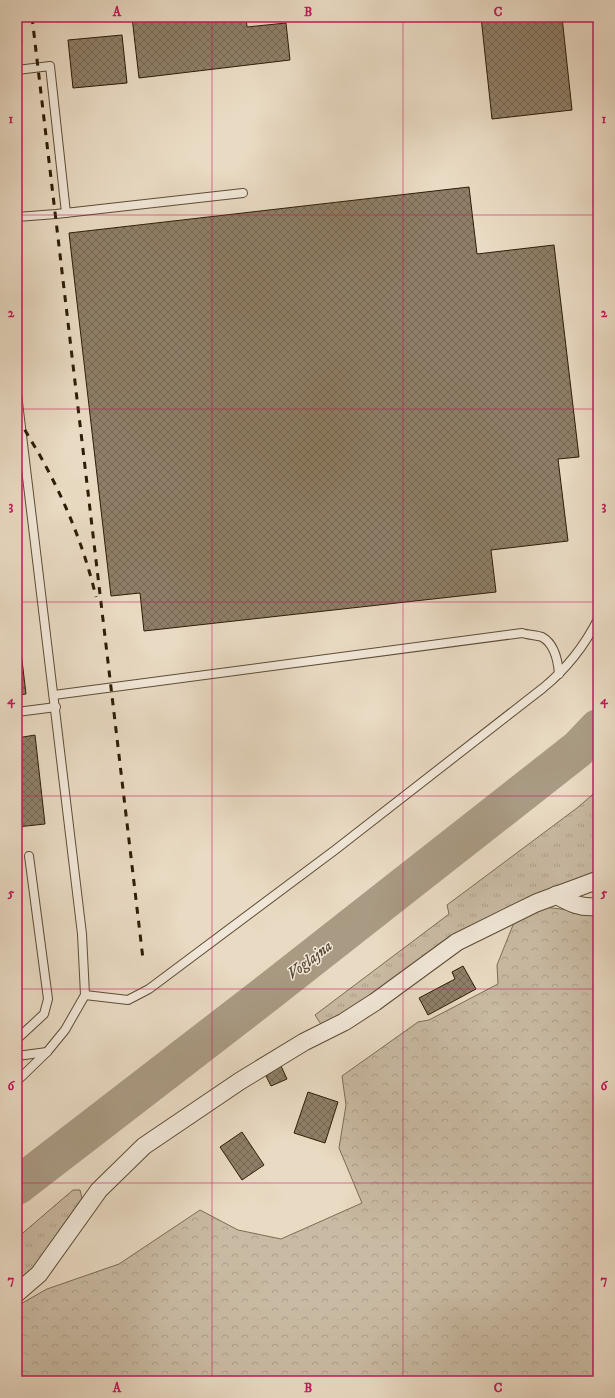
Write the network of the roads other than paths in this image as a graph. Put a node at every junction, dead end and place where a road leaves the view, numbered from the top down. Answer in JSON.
{"nodes":[{"id":1,"x":17,"y":70,"type":"edge"},
{"id":2,"x":243,"y":193,"type":"dead end"},
{"id":3,"x":66,"y":213,"type":"junction"},
{"id":4,"x":17,"y":217,"type":"edge"},
{"id":5,"x":17,"y":394,"type":"edge"},
{"id":6,"x":598,"y":619,"type":"edge"},
{"id":7,"x":559,"y":674,"type":"junction"},
{"id":8,"x":54,"y":695,"type":"junction"},
{"id":9,"x":56,"y":707,"type":"junction"},
{"id":10,"x":17,"y":712,"type":"edge"},
{"id":11,"x":29,"y":856,"type":"dead end"},
{"id":12,"x":598,"y":880,"type":"edge"},
{"id":13,"x":556,"y":895,"type":"junction"},
{"id":14,"x":598,"y":906,"type":"edge"},
{"id":15,"x":85,"y":995,"type":"junction"},
{"id":16,"x":17,"y":1038,"type":"edge"},
{"id":17,"x":47,"y":1052,"type":"junction"},
{"id":18,"x":17,"y":1056,"type":"edge"},
{"id":19,"x":17,"y":1081,"type":"edge"},
{"id":20,"x":17,"y":1293,"type":"edge"}],
"edges":[{"from":1,"to":3,"type":"lane"},
{"from":2,"to":3,"type":"lane"},
{"from":3,"to":4,"type":"lane"},
{"from":5,"to":8,"type":"lane"},
{"from":6,"to":7,"type":"lane"},
{"from":7,"to":8,"type":"lane"},
{"from":7,"to":15,"type":"lane"},
{"from":8,"to":9,"type":"lane"},
{"from":9,"to":10,"type":"lane"},
{"from":9,"to":15,"type":"lane"},
{"from":11,"to":16,"type":"lane"},
{"from":12,"to":13,"type":"street"},
{"from":13,"to":14,"type":"street"},
{"from":13,"to":20,"type":"street"},
{"from":15,"to":17,"type":"lane"},
{"from":17,"to":18,"type":"lane"},
{"from":17,"to":19,"type":"lane"}]}
